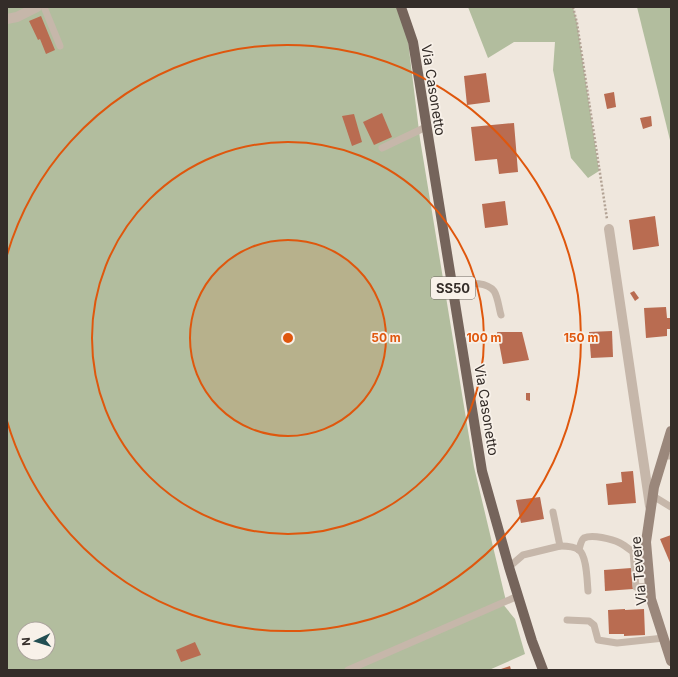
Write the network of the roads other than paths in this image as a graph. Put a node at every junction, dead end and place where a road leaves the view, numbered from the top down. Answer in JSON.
{"nodes":[{"id":1,"x":37,"y":7,"type":"edge"},
{"id":2,"x":44,"y":7,"type":"edge"},
{"id":3,"x":401,"y":7,"type":"edge"},
{"id":4,"x":7,"y":19,"type":"edge"},
{"id":5,"x":60,"y":46,"type":"dead end"},
{"id":6,"x":426,"y":127,"type":"junction"},
{"id":7,"x":382,"y":148,"type":"dead end"},
{"id":8,"x":609,"y":230,"type":"road end"},
{"id":9,"x":452,"y":284,"type":"junction"},
{"id":10,"x":501,"y":315,"type":"dead end"},
{"id":11,"x":671,"y":431,"type":"edge"},
{"id":12,"x":667,"y":456,"type":"edge"},
{"id":13,"x":653,"y":496,"type":"junction"},
{"id":14,"x":671,"y":507,"type":"edge"},
{"id":15,"x":651,"y":510,"type":"junction"},
{"id":16,"x":553,"y":512,"type":"dead end"},
{"id":17,"x":560,"y":546,"type":"junction"},
{"id":18,"x":579,"y":550,"type":"junction"},
{"id":19,"x":509,"y":567,"type":"junction"},
{"id":20,"x":650,"y":586,"type":"junction"},
{"id":21,"x":588,"y":591,"type":"dead end"},
{"id":22,"x":518,"y":596,"type":"junction"},
{"id":23,"x":567,"y":620,"type":"dead end"},
{"id":24,"x":664,"y":638,"type":"junction"},
{"id":25,"x":671,"y":661,"type":"edge"},
{"id":26,"x":348,"y":670,"type":"edge"},
{"id":27,"x":543,"y":670,"type":"edge"}],
"edges":[{"from":1,"to":4,"type":"street"},
{"from":2,"to":5,"type":"lane"},
{"from":3,"to":6,"type":"main road","name":"Via Casonetto","number":"SS50"},
{"from":6,"to":7,"type":"lane"},
{"from":6,"to":9,"type":"main road","name":"Via Casonetto","number":"SS50"},
{"from":8,"to":15,"type":"street"},
{"from":9,"to":10,"type":"lane"},
{"from":9,"to":19,"type":"main road","name":"Via Casonetto","number":"SS50"},
{"from":11,"to":12,"type":"main road","name":"Via Tevere"},
{"from":12,"to":13,"type":"main road","name":"Via Tevere"},
{"from":13,"to":14,"type":"lane"},
{"from":13,"to":15,"type":"main road","name":"Via Tevere"},
{"from":15,"to":20,"type":"main road","name":"Via Tevere"},
{"from":16,"to":17,"type":"lane"},
{"from":17,"to":18,"type":"lane"},
{"from":17,"to":19,"type":"lane"},
{"from":18,"to":20,"type":"lane"},
{"from":18,"to":21,"type":"lane"},
{"from":19,"to":22,"type":"main road","name":"Via Casonetto"},
{"from":20,"to":24,"type":"main road","name":"Via Tevere"},
{"from":22,"to":26,"type":"lane"},
{"from":22,"to":27,"type":"main road","name":"Via Casonetto"},
{"from":23,"to":24,"type":"lane"},
{"from":24,"to":25,"type":"main road","name":"Via Tevere"}]}
